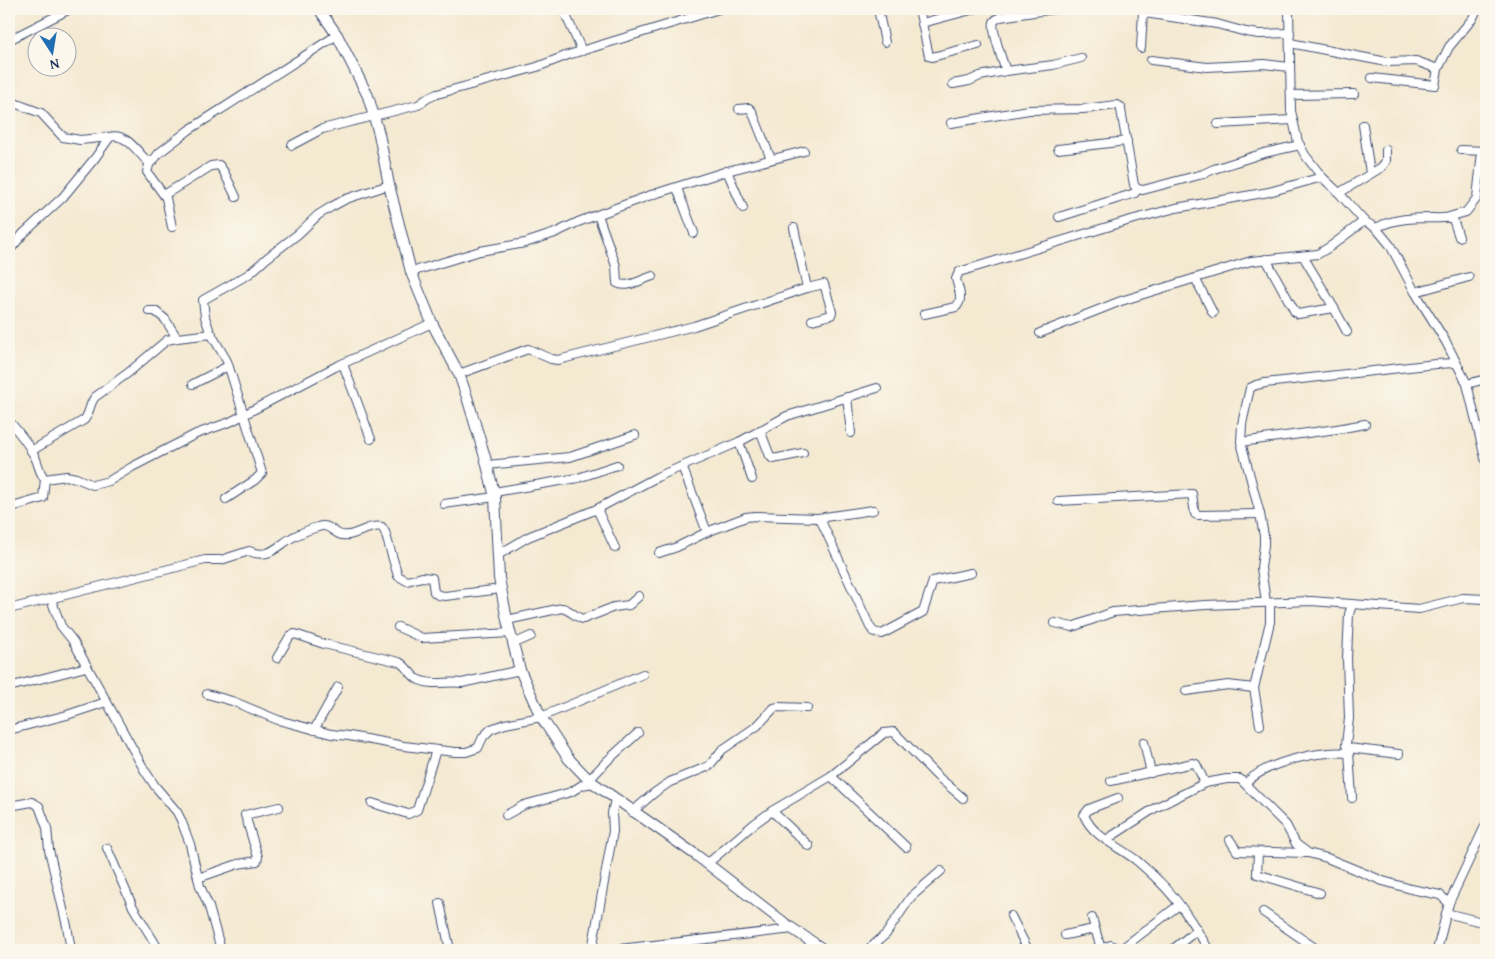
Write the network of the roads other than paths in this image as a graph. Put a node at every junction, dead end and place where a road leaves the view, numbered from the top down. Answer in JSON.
{"nodes":[{"id":1,"x":70,"y":9,"type":"edge"},
{"id":2,"x":319,"y":9,"type":"edge"},
{"id":3,"x":563,"y":9,"type":"edge"},
{"id":4,"x":719,"y":9,"type":"edge"},
{"id":5,"x":878,"y":9,"type":"edge"},
{"id":6,"x":919,"y":9,"type":"edge"},
{"id":7,"x":975,"y":9,"type":"edge"},
{"id":8,"x":1055,"y":9,"type":"edge"},
{"id":9,"x":1289,"y":9,"type":"edge"},
{"id":10,"x":1477,"y":9,"type":"edge"},
{"id":11,"x":1142,"y":11,"type":"edge"},
{"id":12,"x":922,"y":23,"type":"junction"},
{"id":13,"x":1290,"y":33,"type":"junction"},
{"id":14,"x":337,"y":35,"type":"junction"},
{"id":15,"x":9,"y":40,"type":"edge"},
{"id":16,"x":885,"y":42,"type":"dead end"},
{"id":17,"x":1290,"y":43,"type":"junction"},
{"id":18,"x":978,"y":45,"type":"dead end"},
{"id":19,"x":1141,"y":48,"type":"dead end"},
{"id":20,"x":582,"y":51,"type":"junction"},
{"id":21,"x":1081,"y":58,"type":"dead end"},
{"id":22,"x":1151,"y":60,"type":"dead end"},
{"id":23,"x":1290,"y":67,"type":"junction"},
{"id":24,"x":1438,"y":68,"type":"junction"},
{"id":25,"x":1006,"y":71,"type":"junction"},
{"id":26,"x":1372,"y":78,"type":"dead end"},
{"id":27,"x":953,"y":84,"type":"dead end"},
{"id":28,"x":1354,"y":94,"type":"dead end"},
{"id":29,"x":1291,"y":95,"type":"junction"},
{"id":30,"x":9,"y":101,"type":"edge"},
{"id":31,"x":740,"y":109,"type":"dead end"},
{"id":32,"x":374,"y":115,"type":"junction"},
{"id":33,"x":1293,"y":120,"type":"junction"},
{"id":34,"x":951,"y":123,"type":"dead end"},
{"id":35,"x":1218,"y":124,"type":"dead end"},
{"id":36,"x":1363,"y":125,"type":"dead end"},
{"id":37,"x":110,"y":138,"type":"junction"},
{"id":38,"x":1127,"y":141,"type":"junction"},
{"id":39,"x":292,"y":144,"type":"dead end"},
{"id":40,"x":1300,"y":145,"type":"junction"},
{"id":41,"x":1058,"y":148,"type":"dead end"},
{"id":42,"x":1386,"y":150,"type":"dead end"},
{"id":43,"x":1461,"y":150,"type":"dead end"},
{"id":44,"x":804,"y":151,"type":"dead end"},
{"id":45,"x":1484,"y":152,"type":"edge"},
{"id":46,"x":771,"y":159,"type":"junction"},
{"id":47,"x":150,"y":162,"type":"junction"},
{"id":48,"x":727,"y":171,"type":"junction"},
{"id":49,"x":1370,"y":173,"type":"junction"},
{"id":50,"x":1322,"y":177,"type":"junction"},
{"id":51,"x":389,"y":185,"type":"junction"},
{"id":52,"x":677,"y":188,"type":"junction"},
{"id":53,"x":1137,"y":189,"type":"junction"},
{"id":54,"x":1339,"y":193,"type":"junction"},
{"id":55,"x":164,"y":195,"type":"junction"},
{"id":56,"x":236,"y":197,"type":"dead end"},
{"id":57,"x":742,"y":208,"type":"dead end"},
{"id":58,"x":598,"y":215,"type":"junction"},
{"id":59,"x":1059,"y":217,"type":"dead end"},
{"id":60,"x":1449,"y":217,"type":"junction"},
{"id":61,"x":1364,"y":221,"type":"junction"},
{"id":62,"x":172,"y":227,"type":"dead end"},
{"id":63,"x":794,"y":228,"type":"dead end"},
{"id":64,"x":1376,"y":228,"type":"junction"},
{"id":65,"x":694,"y":234,"type":"dead end"},
{"id":66,"x":1459,"y":237,"type":"dead end"},
{"id":67,"x":9,"y":251,"type":"edge"},
{"id":68,"x":1303,"y":256,"type":"junction"},
{"id":69,"x":1266,"y":259,"type":"junction"},
{"id":70,"x":410,"y":272,"type":"junction"},
{"id":71,"x":652,"y":276,"type":"dead end"},
{"id":72,"x":1469,"y":277,"type":"dead end"},
{"id":73,"x":1195,"y":278,"type":"junction"},
{"id":74,"x":807,"y":288,"type":"junction"},
{"id":75,"x":1415,"y":292,"type":"junction"},
{"id":76,"x":1334,"y":308,"type":"junction"},
{"id":77,"x":149,"y":311,"type":"dead end"},
{"id":78,"x":1213,"y":312,"type":"dead end"},
{"id":79,"x":924,"y":314,"type":"dead end"},
{"id":80,"x":812,"y":320,"type":"dead end"},
{"id":81,"x":432,"y":323,"type":"junction"},
{"id":82,"x":1040,"y":332,"type":"dead end"},
{"id":83,"x":1347,"y":332,"type":"dead end"},
{"id":84,"x":212,"y":334,"type":"junction"},
{"id":85,"x":177,"y":338,"type":"junction"},
{"id":86,"x":1456,"y":363,"type":"junction"},
{"id":87,"x":343,"y":364,"type":"junction"},
{"id":88,"x":228,"y":366,"type":"junction"},
{"id":89,"x":459,"y":374,"type":"junction"},
{"id":90,"x":1486,"y":378,"type":"edge"},
{"id":91,"x":193,"y":384,"type":"dead end"},
{"id":92,"x":1467,"y":384,"type":"junction"},
{"id":93,"x":877,"y":388,"type":"dead end"},
{"id":94,"x":847,"y":397,"type":"junction"},
{"id":95,"x":243,"y":415,"type":"junction"},
{"id":96,"x":9,"y":421,"type":"edge"},
{"id":97,"x":1365,"y":424,"type":"dead end"},
{"id":98,"x":760,"y":430,"type":"junction"},
{"id":99,"x":851,"y":433,"type":"dead end"},
{"id":100,"x":635,"y":435,"type":"dead end"},
{"id":101,"x":371,"y":438,"type":"dead end"},
{"id":102,"x":739,"y":442,"type":"junction"},
{"id":103,"x":1241,"y":442,"type":"junction"},
{"id":104,"x":31,"y":451,"type":"junction"},
{"id":105,"x":803,"y":453,"type":"dead end"},
{"id":106,"x":1486,"y":462,"type":"edge"},
{"id":107,"x":487,"y":465,"type":"junction"},
{"id":108,"x":617,"y":465,"type":"dead end"},
{"id":109,"x":682,"y":466,"type":"junction"},
{"id":110,"x":45,"y":479,"type":"junction"},
{"id":111,"x":752,"y":479,"type":"dead end"},
{"id":112,"x":494,"y":495,"type":"junction"},
{"id":113,"x":226,"y":499,"type":"dead end"},
{"id":114,"x":1058,"y":501,"type":"dead end"},
{"id":115,"x":444,"y":504,"type":"dead end"},
{"id":116,"x":9,"y":508,"type":"edge"},
{"id":117,"x":597,"y":509,"type":"junction"},
{"id":118,"x":873,"y":510,"type":"dead end"},
{"id":119,"x":1260,"y":514,"type":"junction"},
{"id":120,"x":818,"y":518,"type":"junction"},
{"id":121,"x":707,"y":532,"type":"junction"},
{"id":122,"x":615,"y":548,"type":"dead end"},
{"id":123,"x":659,"y":553,"type":"dead end"},
{"id":124,"x":498,"y":555,"type":"junction"},
{"id":125,"x":971,"y":573,"type":"dead end"},
{"id":126,"x":501,"y":589,"type":"junction"},
{"id":127,"x":639,"y":596,"type":"dead end"},
{"id":128,"x":51,"y":599,"type":"junction"},
{"id":129,"x":1486,"y":599,"type":"edge"},
{"id":130,"x":1268,"y":605,"type":"junction"},
{"id":131,"x":1352,"y":605,"type":"junction"},
{"id":132,"x":9,"y":610,"type":"edge"},
{"id":133,"x":507,"y":620,"type":"junction"},
{"id":134,"x":1055,"y":623,"type":"dead end"},
{"id":135,"x":398,"y":627,"type":"dead end"},
{"id":136,"x":510,"y":633,"type":"junction"},
{"id":137,"x":531,"y":636,"type":"dead end"},
{"id":138,"x":513,"y":644,"type":"junction"},
{"id":139,"x":277,"y":658,"type":"dead end"},
{"id":140,"x":86,"y":667,"type":"junction"},
{"id":141,"x":520,"y":670,"type":"junction"},
{"id":142,"x":643,"y":674,"type":"dead end"},
{"id":143,"x":9,"y":687,"type":"edge"},
{"id":144,"x":338,"y":687,"type":"dead end"},
{"id":145,"x":1254,"y":688,"type":"junction"},
{"id":146,"x":1186,"y":690,"type":"dead end"},
{"id":147,"x":207,"y":694,"type":"dead end"},
{"id":148,"x":106,"y":702,"type":"junction"},
{"id":149,"x":807,"y":708,"type":"dead end"},
{"id":150,"x":541,"y":717,"type":"junction"},
{"id":151,"x":1260,"y":725,"type":"dead end"},
{"id":152,"x":9,"y":730,"type":"edge"},
{"id":153,"x":314,"y":730,"type":"junction"},
{"id":154,"x":638,"y":734,"type":"dead end"},
{"id":155,"x":1144,"y":742,"type":"dead end"},
{"id":156,"x":436,"y":750,"type":"junction"},
{"id":157,"x":1348,"y":751,"type":"junction"},
{"id":158,"x":1399,"y":754,"type":"dead end"},
{"id":159,"x":1151,"y":773,"type":"junction"},
{"id":160,"x":832,"y":776,"type":"junction"},
{"id":161,"x":1111,"y":781,"type":"dead end"},
{"id":162,"x":591,"y":782,"type":"junction"},
{"id":163,"x":1206,"y":783,"type":"junction"},
{"id":164,"x":1247,"y":785,"type":"junction"},
{"id":165,"x":963,"y":798,"type":"dead end"},
{"id":166,"x":1118,"y":798,"type":"dead end"},
{"id":167,"x":1352,"y":798,"type":"dead end"},
{"id":168,"x":615,"y":799,"type":"junction"},
{"id":169,"x":372,"y":803,"type":"dead end"},
{"id":170,"x":9,"y":806,"type":"edge"},
{"id":171,"x":279,"y":807,"type":"dead end"},
{"id":172,"x":772,"y":810,"type":"junction"},
{"id":173,"x":632,"y":812,"type":"junction"},
{"id":174,"x":506,"y":815,"type":"dead end"},
{"id":175,"x":1486,"y":824,"type":"edge"},
{"id":176,"x":1106,"y":840,"type":"junction"},
{"id":177,"x":1230,"y":840,"type":"dead end"},
{"id":178,"x":809,"y":846,"type":"dead end"},
{"id":179,"x":906,"y":847,"type":"dead end"},
{"id":180,"x":107,"y":848,"type":"dead end"},
{"id":181,"x":1258,"y":852,"type":"junction"},
{"id":182,"x":1308,"y":852,"type":"junction"},
{"id":183,"x":707,"y":864,"type":"junction"},
{"id":184,"x":941,"y":871,"type":"dead end"},
{"id":185,"x":198,"y":878,"type":"junction"},
{"id":186,"x":1320,"y":893,"type":"dead end"},
{"id":187,"x":1449,"y":903,"type":"junction"},
{"id":188,"x":440,"y":904,"type":"dead end"},
{"id":189,"x":1179,"y":905,"type":"junction"},
{"id":190,"x":1263,"y":912,"type":"dead end"},
{"id":191,"x":1446,"y":913,"type":"junction"},
{"id":192,"x":1012,"y":916,"type":"dead end"},
{"id":193,"x":1092,"y":918,"type":"dead end"},
{"id":194,"x":1486,"y":923,"type":"edge"},
{"id":195,"x":793,"y":929,"type":"junction"},
{"id":196,"x":1094,"y":929,"type":"junction"},
{"id":197,"x":1197,"y":930,"type":"junction"},
{"id":198,"x":1064,"y":935,"type":"dead end"},
{"id":199,"x":71,"y":950,"type":"edge"},
{"id":200,"x":159,"y":950,"type":"edge"},
{"id":201,"x":221,"y":950,"type":"edge"},
{"id":202,"x":450,"y":950,"type":"edge"},
{"id":203,"x":592,"y":950,"type":"edge"},
{"id":204,"x":611,"y":950,"type":"edge"},
{"id":205,"x":824,"y":950,"type":"edge"},
{"id":206,"x":868,"y":950,"type":"edge"},
{"id":207,"x":1028,"y":950,"type":"edge"},
{"id":208,"x":1099,"y":950,"type":"edge"},
{"id":209,"x":1120,"y":950,"type":"edge"},
{"id":210,"x":1172,"y":950,"type":"edge"},
{"id":211,"x":1209,"y":950,"type":"edge"},
{"id":212,"x":1318,"y":950,"type":"edge"},
{"id":213,"x":1437,"y":950,"type":"edge"}],
"edges":[{"from":1,"to":15,"type":"street"},
{"from":2,"to":14,"type":"street"},
{"from":3,"to":20,"type":"street"},
{"from":4,"to":20,"type":"street"},
{"from":5,"to":16,"type":"street"},
{"from":6,"to":12,"type":"street"},
{"from":7,"to":12,"type":"street"},
{"from":8,"to":25,"type":"street"},
{"from":9,"to":13,"type":"street"},
{"from":10,"to":24,"type":"street"},
{"from":11,"to":13,"type":"street"},
{"from":11,"to":19,"type":"street"},
{"from":12,"to":18,"type":"street"},
{"from":13,"to":17,"type":"street"},
{"from":14,"to":32,"type":"street"},
{"from":14,"to":47,"type":"street"},
{"from":17,"to":23,"type":"street"},
{"from":17,"to":24,"type":"street"},
{"from":20,"to":32,"type":"street"},
{"from":21,"to":25,"type":"street"},
{"from":22,"to":23,"type":"street"},
{"from":23,"to":29,"type":"street"},
{"from":24,"to":26,"type":"street"},
{"from":25,"to":27,"type":"street"},
{"from":28,"to":29,"type":"street"},
{"from":29,"to":33,"type":"street"},
{"from":30,"to":37,"type":"street"},
{"from":31,"to":46,"type":"street"},
{"from":32,"to":39,"type":"street"},
{"from":32,"to":51,"type":"street"},
{"from":33,"to":35,"type":"street"},
{"from":33,"to":40,"type":"street"},
{"from":34,"to":38,"type":"street"},
{"from":36,"to":49,"type":"street"},
{"from":37,"to":47,"type":"street"},
{"from":37,"to":67,"type":"street"},
{"from":38,"to":41,"type":"street"},
{"from":38,"to":53,"type":"street"},
{"from":40,"to":50,"type":"street"},
{"from":40,"to":53,"type":"street"},
{"from":42,"to":49,"type":"street"},
{"from":43,"to":45,"type":"street"},
{"from":44,"to":46,"type":"street"},
{"from":45,"to":60,"type":"street"},
{"from":46,"to":48,"type":"street"},
{"from":47,"to":55,"type":"street"},
{"from":48,"to":52,"type":"street"},
{"from":48,"to":57,"type":"street"},
{"from":49,"to":54,"type":"street"},
{"from":50,"to":54,"type":"street"},
{"from":50,"to":79,"type":"street"},
{"from":51,"to":70,"type":"street"},
{"from":51,"to":84,"type":"street"},
{"from":52,"to":58,"type":"street"},
{"from":52,"to":65,"type":"street"},
{"from":53,"to":59,"type":"street"},
{"from":54,"to":61,"type":"street"},
{"from":55,"to":56,"type":"street"},
{"from":55,"to":62,"type":"street"},
{"from":58,"to":70,"type":"street"},
{"from":58,"to":71,"type":"street"},
{"from":60,"to":64,"type":"street"},
{"from":60,"to":66,"type":"street"},
{"from":61,"to":64,"type":"street"},
{"from":61,"to":68,"type":"street"},
{"from":63,"to":74,"type":"street"},
{"from":64,"to":75,"type":"street"},
{"from":68,"to":69,"type":"street"},
{"from":68,"to":76,"type":"street"},
{"from":69,"to":73,"type":"street"},
{"from":69,"to":76,"type":"street"},
{"from":70,"to":81,"type":"street"},
{"from":72,"to":75,"type":"street"},
{"from":73,"to":78,"type":"street"},
{"from":73,"to":82,"type":"street"},
{"from":74,"to":80,"type":"street"},
{"from":74,"to":89,"type":"street"},
{"from":75,"to":86,"type":"street"},
{"from":76,"to":83,"type":"street"},
{"from":77,"to":85,"type":"street"},
{"from":81,"to":87,"type":"street"},
{"from":81,"to":89,"type":"street"},
{"from":84,"to":85,"type":"street"},
{"from":84,"to":88,"type":"street"},
{"from":85,"to":104,"type":"street"},
{"from":86,"to":92,"type":"street"},
{"from":86,"to":103,"type":"street"},
{"from":87,"to":95,"type":"street"},
{"from":87,"to":101,"type":"street"},
{"from":88,"to":91,"type":"street"},
{"from":88,"to":95,"type":"street"},
{"from":89,"to":107,"type":"street"},
{"from":90,"to":92,"type":"street"},
{"from":92,"to":106,"type":"street"},
{"from":93,"to":94,"type":"street"},
{"from":94,"to":98,"type":"street"},
{"from":94,"to":99,"type":"street"},
{"from":95,"to":110,"type":"street"},
{"from":95,"to":113,"type":"street"},
{"from":96,"to":104,"type":"street"},
{"from":97,"to":103,"type":"street"},
{"from":98,"to":102,"type":"street"},
{"from":98,"to":105,"type":"street"},
{"from":100,"to":107,"type":"street"},
{"from":102,"to":109,"type":"street"},
{"from":102,"to":111,"type":"street"},
{"from":103,"to":119,"type":"street"},
{"from":104,"to":110,"type":"street"},
{"from":107,"to":112,"type":"street"},
{"from":108,"to":112,"type":"street"},
{"from":109,"to":117,"type":"street"},
{"from":109,"to":121,"type":"street"},
{"from":110,"to":116,"type":"street"},
{"from":112,"to":115,"type":"street"},
{"from":112,"to":124,"type":"street"},
{"from":114,"to":119,"type":"street"},
{"from":117,"to":122,"type":"street"},
{"from":117,"to":124,"type":"street"},
{"from":118,"to":120,"type":"street"},
{"from":119,"to":130,"type":"street"},
{"from":120,"to":121,"type":"street"},
{"from":120,"to":125,"type":"street"},
{"from":121,"to":123,"type":"street"},
{"from":124,"to":126,"type":"street"},
{"from":126,"to":128,"type":"street"},
{"from":126,"to":133,"type":"street"},
{"from":127,"to":133,"type":"street"},
{"from":128,"to":132,"type":"street"},
{"from":128,"to":140,"type":"street"},
{"from":129,"to":131,"type":"street"},
{"from":130,"to":131,"type":"street"},
{"from":130,"to":134,"type":"street"},
{"from":130,"to":145,"type":"street"},
{"from":131,"to":157,"type":"street"},
{"from":133,"to":136,"type":"street"},
{"from":135,"to":136,"type":"street"},
{"from":136,"to":138,"type":"street"},
{"from":137,"to":138,"type":"street"},
{"from":138,"to":141,"type":"street"},
{"from":139,"to":141,"type":"street"},
{"from":140,"to":143,"type":"street"},
{"from":140,"to":148,"type":"street"},
{"from":141,"to":150,"type":"street"},
{"from":142,"to":150,"type":"street"},
{"from":144,"to":153,"type":"street"},
{"from":145,"to":146,"type":"street"},
{"from":145,"to":151,"type":"street"},
{"from":147,"to":153,"type":"street"},
{"from":148,"to":152,"type":"street"},
{"from":148,"to":185,"type":"street"},
{"from":149,"to":173,"type":"street"},
{"from":150,"to":156,"type":"street"},
{"from":150,"to":162,"type":"street"},
{"from":153,"to":156,"type":"street"},
{"from":154,"to":162,"type":"street"},
{"from":155,"to":159,"type":"street"},
{"from":156,"to":169,"type":"street"},
{"from":157,"to":158,"type":"street"},
{"from":157,"to":164,"type":"street"},
{"from":157,"to":167,"type":"street"},
{"from":159,"to":161,"type":"street"},
{"from":159,"to":163,"type":"street"},
{"from":160,"to":165,"type":"street"},
{"from":160,"to":172,"type":"street"},
{"from":160,"to":179,"type":"street"},
{"from":162,"to":168,"type":"street"},
{"from":162,"to":174,"type":"street"},
{"from":163,"to":164,"type":"street"},
{"from":163,"to":176,"type":"street"},
{"from":164,"to":182,"type":"street"},
{"from":166,"to":176,"type":"street"},
{"from":168,"to":173,"type":"street"},
{"from":168,"to":203,"type":"street"},
{"from":170,"to":199,"type":"street"},
{"from":171,"to":185,"type":"street"},
{"from":172,"to":178,"type":"street"},
{"from":172,"to":183,"type":"street"},
{"from":173,"to":183,"type":"street"},
{"from":175,"to":187,"type":"street"},
{"from":176,"to":189,"type":"street"},
{"from":177,"to":181,"type":"street"},
{"from":180,"to":200,"type":"street"},
{"from":181,"to":182,"type":"street"},
{"from":181,"to":186,"type":"street"},
{"from":182,"to":187,"type":"street"},
{"from":183,"to":195,"type":"street"},
{"from":184,"to":206,"type":"street"},
{"from":185,"to":201,"type":"street"},
{"from":187,"to":191,"type":"street"},
{"from":188,"to":202,"type":"street"},
{"from":189,"to":197,"type":"street"},
{"from":189,"to":209,"type":"street"},
{"from":190,"to":212,"type":"street"},
{"from":191,"to":194,"type":"street"},
{"from":191,"to":213,"type":"street"},
{"from":192,"to":207,"type":"street"},
{"from":193,"to":196,"type":"street"},
{"from":195,"to":204,"type":"street"},
{"from":195,"to":205,"type":"street"},
{"from":196,"to":198,"type":"street"},
{"from":196,"to":208,"type":"street"},
{"from":197,"to":210,"type":"street"},
{"from":197,"to":211,"type":"street"},
{"from":208,"to":209,"type":"street"}]}
